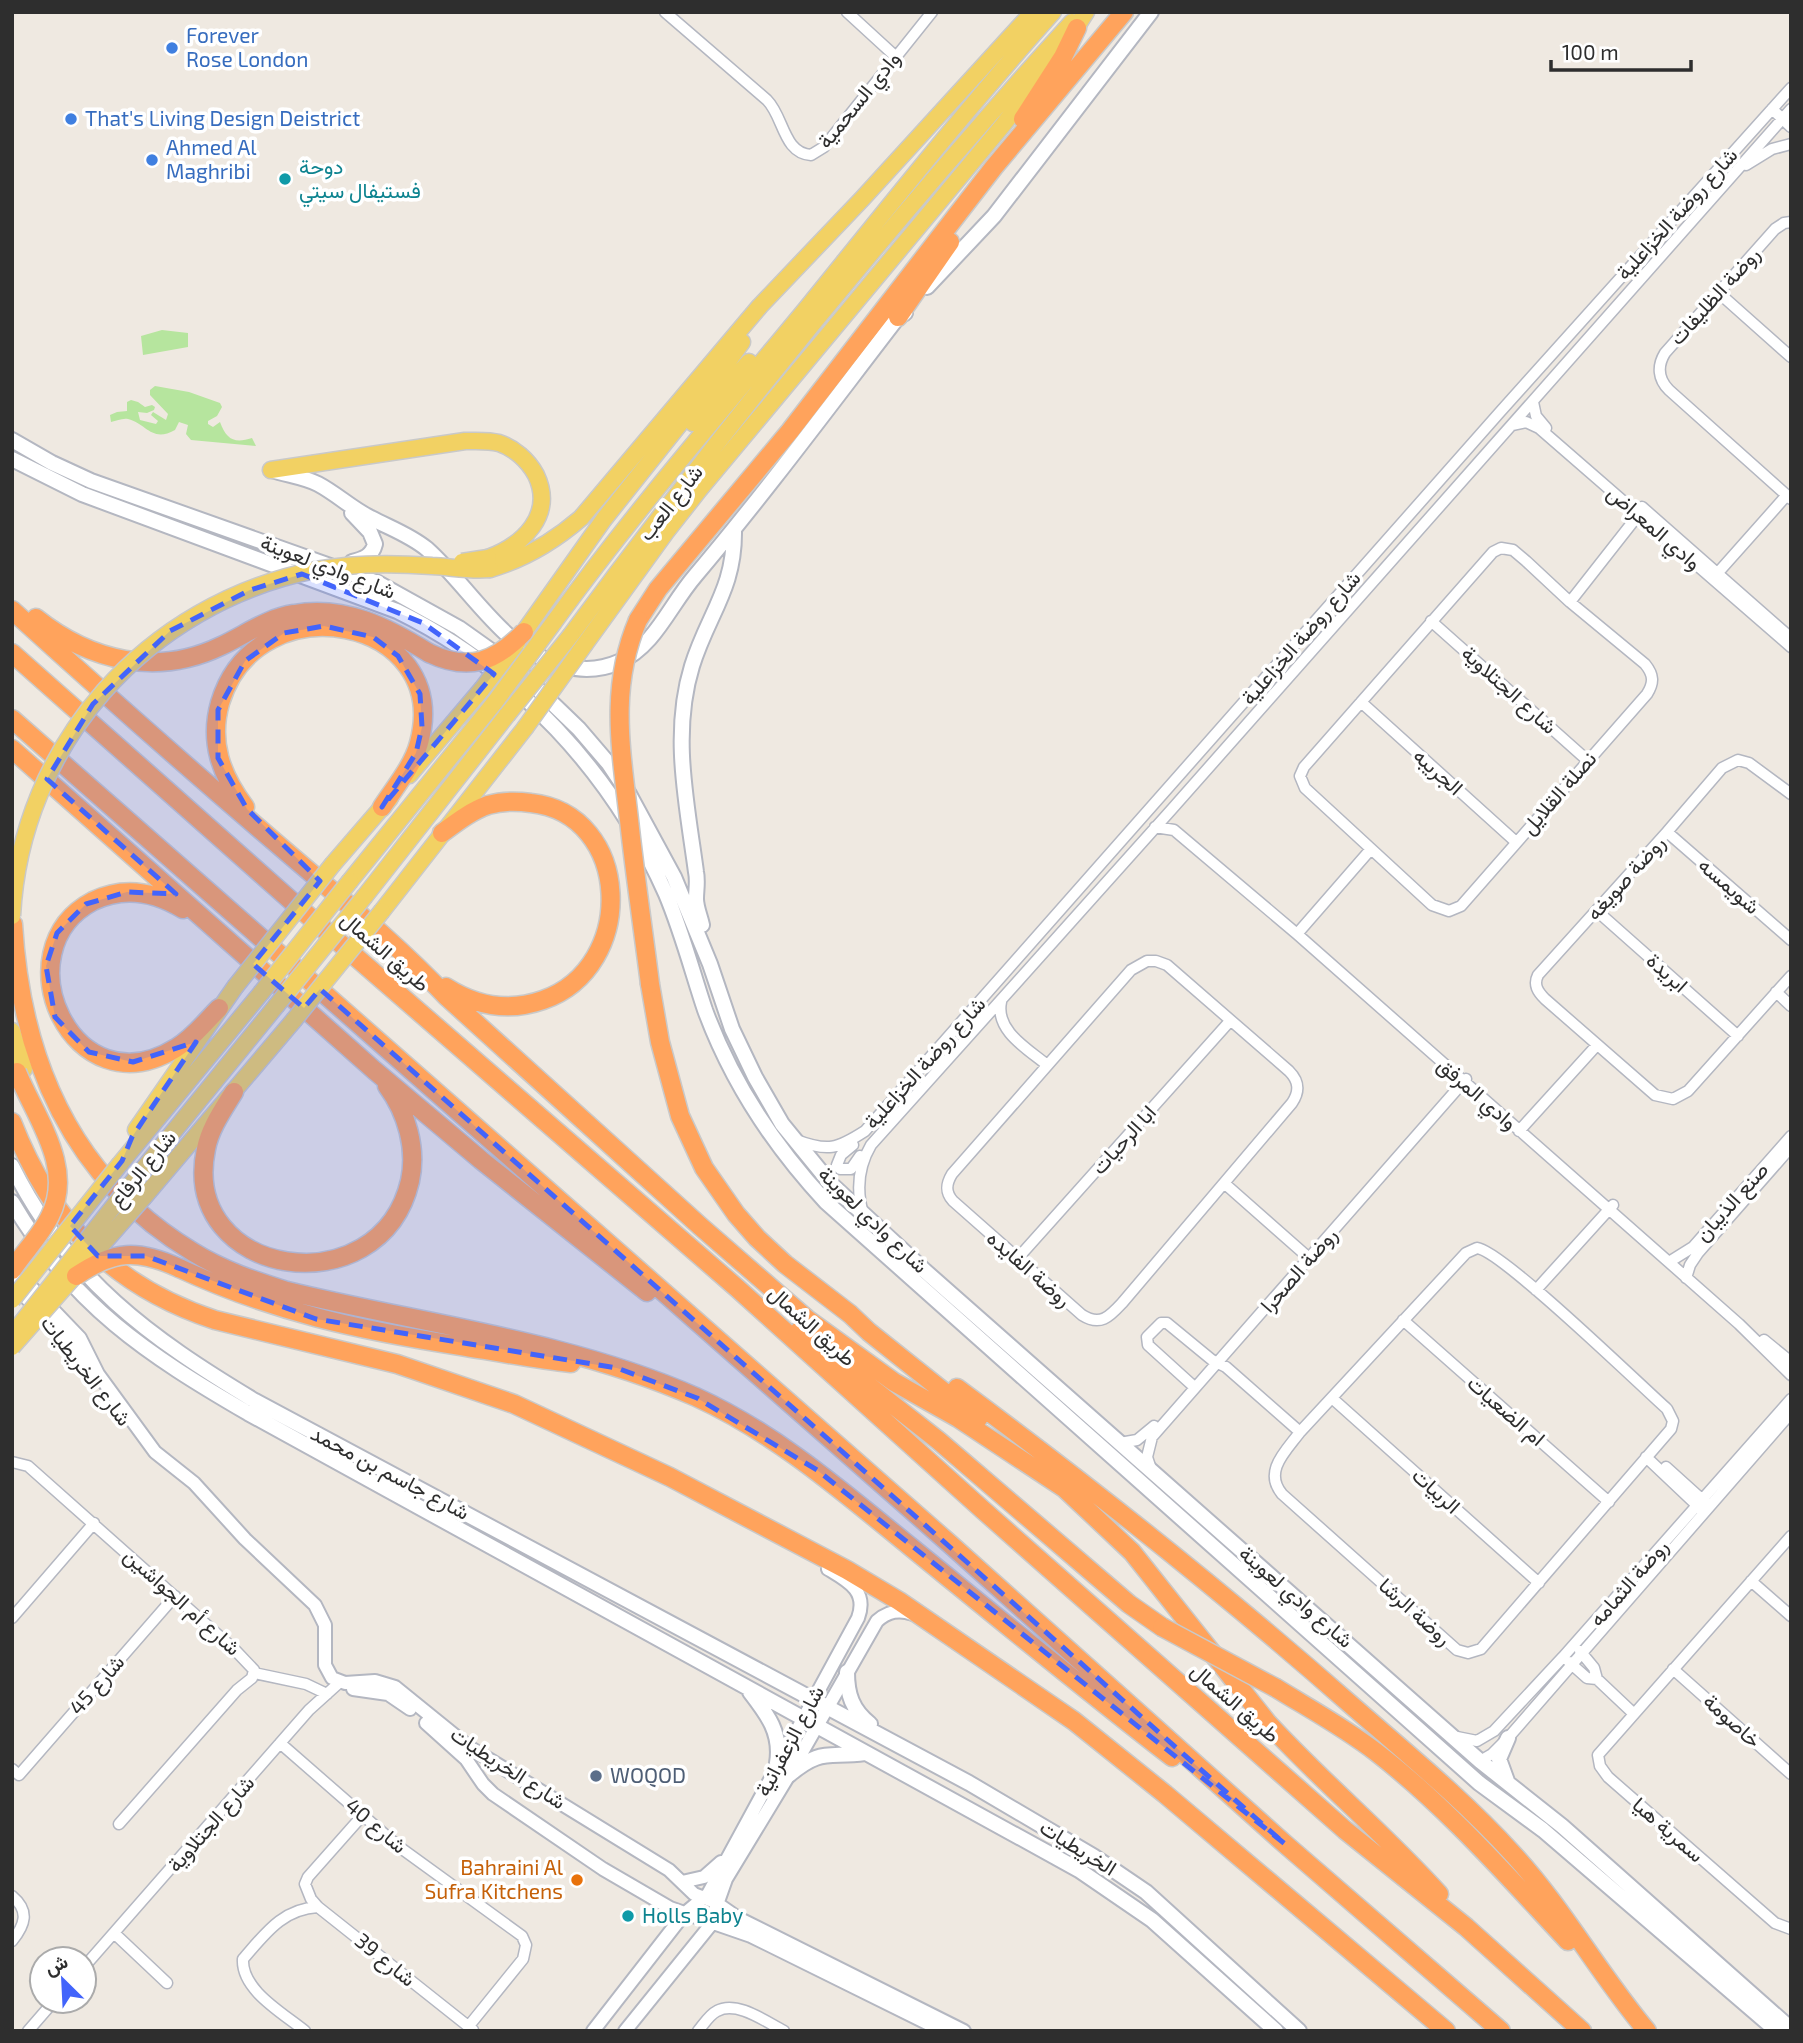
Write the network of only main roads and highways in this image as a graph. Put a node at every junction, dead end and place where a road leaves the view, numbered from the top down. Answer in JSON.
{"nodes":[{"id":1,"x":1033,"y":12,"type":"edge"},
{"id":2,"x":1054,"y":12,"type":"edge"},
{"id":3,"x":1124,"y":12,"type":"edge"},
{"id":4,"x":1151,"y":12,"type":"edge"},
{"id":5,"x":1081,"y":17,"type":"edge"},
{"id":6,"x":1017,"y":141,"type":"junction"},
{"id":7,"x":994,"y":167,"type":"junction"},
{"id":8,"x":760,"y":306,"type":"junction"},
{"id":9,"x":806,"y":309,"type":"junction"},
{"id":10,"x":898,"y":317,"type":"junction"},
{"id":11,"x":12,"y":440,"type":"edge"},
{"id":12,"x":652,"y":458,"type":"junction"},
{"id":13,"x":12,"y":459,"type":"edge"},
{"id":14,"x":271,"y":470,"type":"joint"},
{"id":15,"x":339,"y":499,"type":"junction"},
{"id":16,"x":734,"y":530,"type":"junction"},
{"id":17,"x":326,"y":563,"type":"junction"},
{"id":18,"x":489,"y":564,"type":"junction"},
{"id":19,"x":12,"y":600,"type":"edge"},
{"id":20,"x":12,"y":610,"type":"edge"},
{"id":21,"x":524,"y":632,"type":"junction"},
{"id":22,"x":578,"y":640,"type":"junction"},
{"id":23,"x":12,"y":653,"type":"edge"},
{"id":24,"x":12,"y":719,"type":"edge"},
{"id":25,"x":12,"y":749,"type":"edge"},
{"id":26,"x":382,"y":807,"type":"junction"},
{"id":27,"x":442,"y":832,"type":"junction"},
{"id":28,"x":277,"y":844,"type":"junction"},
{"id":29,"x":12,"y":916,"type":"edge"},
{"id":30,"x":13,"y":925,"type":"edge"},
{"id":31,"x":213,"y":927,"type":"junction"},
{"id":32,"x":710,"y":964,"type":"junction"},
{"id":33,"x":423,"y":972,"type":"junction"},
{"id":34,"x":261,"y":993,"type":"joint"},
{"id":35,"x":219,"y":1008,"type":"junction"},
{"id":36,"x":12,"y":1031,"type":"edge"},
{"id":37,"x":18,"y":1067,"type":"edge"},
{"id":38,"x":374,"y":1070,"type":"junction"},
{"id":39,"x":234,"y":1093,"type":"junction"},
{"id":40,"x":12,"y":1122,"type":"edge"},
{"id":41,"x":121,"y":1162,"type":"junction"},
{"id":42,"x":12,"y":1166,"type":"edge"},
{"id":43,"x":12,"y":1202,"type":"edge"},
{"id":44,"x":12,"y":1268,"type":"edge"},
{"id":45,"x":12,"y":1276,"type":"edge"},
{"id":46,"x":76,"y":1276,"type":"junction"},
{"id":47,"x":12,"y":1300,"type":"edge"},
{"id":48,"x":753,"y":1303,"type":"junction"},
{"id":49,"x":850,"y":1314,"type":"junction"},
{"id":50,"x":698,"y":1323,"type":"junction"},
{"id":51,"x":12,"y":1335,"type":"edge"},
{"id":52,"x":12,"y":1347,"type":"edge"},
{"id":53,"x":617,"y":1368,"type":"junction"},
{"id":54,"x":1070,"y":1492,"type":"junction"},
{"id":55,"x":1331,"y":1651,"type":"junction"},
{"id":56,"x":847,"y":1672,"type":"road end"},
{"id":57,"x":748,"y":1688,"type":"junction"},
{"id":58,"x":827,"y":1707,"type":"joint"},
{"id":59,"x":817,"y":1726,"type":"joint"},
{"id":60,"x":1508,"y":1738,"type":"road end"},
{"id":61,"x":896,"y":1744,"type":"junction"},
{"id":62,"x":866,"y":1753,"type":"junction"},
{"id":63,"x":1480,"y":1761,"type":"junction"},
{"id":64,"x":777,"y":1763,"type":"road end"},
{"id":65,"x":789,"y":1775,"type":"road end"},
{"id":66,"x":1509,"y":1785,"type":"junction"},
{"id":67,"x":1286,"y":1844,"type":"junction"},
{"id":68,"x":1466,"y":1927,"type":"junction"},
{"id":69,"x":1616,"y":1992,"type":"junction"},
{"id":70,"x":1791,"y":2029,"type":"edge"},
{"id":71,"x":1276,"y":2031,"type":"edge"},
{"id":72,"x":1299,"y":2031,"type":"edge"},
{"id":73,"x":1446,"y":2031,"type":"edge"},
{"id":74,"x":1501,"y":2031,"type":"edge"},
{"id":75,"x":1582,"y":2031,"type":"edge"},
{"id":76,"x":1647,"y":2031,"type":"edge"},
{"id":77,"x":1777,"y":2031,"type":"edge"}],
"edges":[{"from":1,"to":8,"type":"main road"},
{"from":2,"to":9,"type":"main road","name":"شارع العب"},
{"from":3,"to":6,"type":"highway"},
{"from":4,"to":10,"type":"main road"},
{"from":5,"to":7,"type":"highway"},
{"from":5,"to":22,"type":"main road"},
{"from":6,"to":7,"type":"highway"},
{"from":6,"to":10,"type":"highway"},
{"from":7,"to":49,"type":"highway","bridge":true},
{"from":8,"to":12,"type":"main road"},
{"from":8,"to":18,"type":"main road"},
{"from":9,"to":12,"type":"main road"},
{"from":9,"to":34,"type":"main road","name":"شارع العب","bridge":true},
{"from":10,"to":16,"type":"main road"},
{"from":11,"to":17,"type":"main road","name":"شارع وادي لعوينة"},
{"from":12,"to":21,"type":"main road"},
{"from":13,"to":55,"type":"main road","name":"شارع وادي لعوينة"},
{"from":14,"to":15,"type":"main road"},
{"from":14,"to":18,"type":"main road"},
{"from":15,"to":16,"type":"main road"},
{"from":15,"to":17,"type":"main road"},
{"from":16,"to":32,"type":"main road"},
{"from":17,"to":32,"type":"main road","name":"شارع وادي لعوينة"},
{"from":18,"to":29,"type":"main road","bridge":true},
{"from":19,"to":21,"type":"highway","bridge":true},
{"from":20,"to":28,"type":"highway"},
{"from":21,"to":26,"type":"main road","bridge":true},
{"from":22,"to":27,"type":"main road","bridge":true},
{"from":22,"to":51,"type":"main road","name":"شارع الرفاع","bridge":true},
{"from":23,"to":48,"type":"highway","name":"طريق الشمال"},
{"from":24,"to":50,"type":"highway"},
{"from":25,"to":31,"type":"highway"},
{"from":26,"to":28,"type":"highway"},
{"from":26,"to":35,"type":"main road","bridge":true},
{"from":27,"to":33,"type":"highway"},
{"from":27,"to":39,"type":"main road","bridge":true},
{"from":28,"to":33,"type":"highway"},
{"from":29,"to":30,"type":"main road"},
{"from":30,"to":53,"type":"highway"},
{"from":31,"to":35,"type":"highway"},
{"from":31,"to":38,"type":"highway"},
{"from":32,"to":63,"type":"main road","name":"شارع وادي لعوينة"},
{"from":33,"to":54,"type":"highway"},
{"from":34,"to":41,"type":"main road","name":"شارع الرفاع"},
{"from":35,"to":41,"type":"main road"},
{"from":36,"to":37,"type":"main road"},
{"from":37,"to":44,"type":"highway","bridge":true},
{"from":37,"to":45,"type":"main road","bridge":true},
{"from":38,"to":39,"type":"highway"},
{"from":38,"to":50,"type":"highway"},
{"from":39,"to":46,"type":"main road","bridge":true},
{"from":40,"to":73,"type":"highway"},
{"from":41,"to":47,"type":"main road","name":"شارع الرفاع","bridge":true},
{"from":42,"to":58,"type":"main road","name":"شارع جاسم بن محمد"},
{"from":43,"to":57,"type":"main road","name":"شارع جاسم بن محمد"},
{"from":46,"to":52,"type":"main road","bridge":true},
{"from":46,"to":53,"type":"highway","bridge":true},
{"from":48,"to":68,"type":"highway","name":"طريق الشمال"},
{"from":48,"to":69,"type":"highway","bridge":true},
{"from":49,"to":54,"type":"highway"},
{"from":49,"to":69,"type":"highway"},
{"from":50,"to":67,"type":"highway"},
{"from":53,"to":67,"type":"highway"},
{"from":54,"to":68,"type":"highway"},
{"from":55,"to":63,"type":"main road"},
{"from":55,"to":77,"type":"main road","name":"شارع وادي لعوينة"},
{"from":56,"to":61,"type":"main road"},
{"from":57,"to":59,"type":"main road","name":"شارع جاسم بن محمد"},
{"from":57,"to":64,"type":"main road"},
{"from":58,"to":61,"type":"main road","name":"الخريطيات"},
{"from":59,"to":62,"type":"main road","name":"الخريطيات"},
{"from":60,"to":66,"type":"main road"},
{"from":61,"to":72,"type":"main road","name":"الخريطيات"},
{"from":62,"to":65,"type":"main road"},
{"from":62,"to":71,"type":"main road","name":"الخريطيات"},
{"from":63,"to":66,"type":"main road","name":"شارع وادي لعوينة"},
{"from":66,"to":70,"type":"main road","name":"شارع وادي لعوينة"},
{"from":67,"to":74,"type":"highway"},
{"from":68,"to":75,"type":"highway","name":"طريق الشمال"},
{"from":69,"to":76,"type":"highway"}]}
